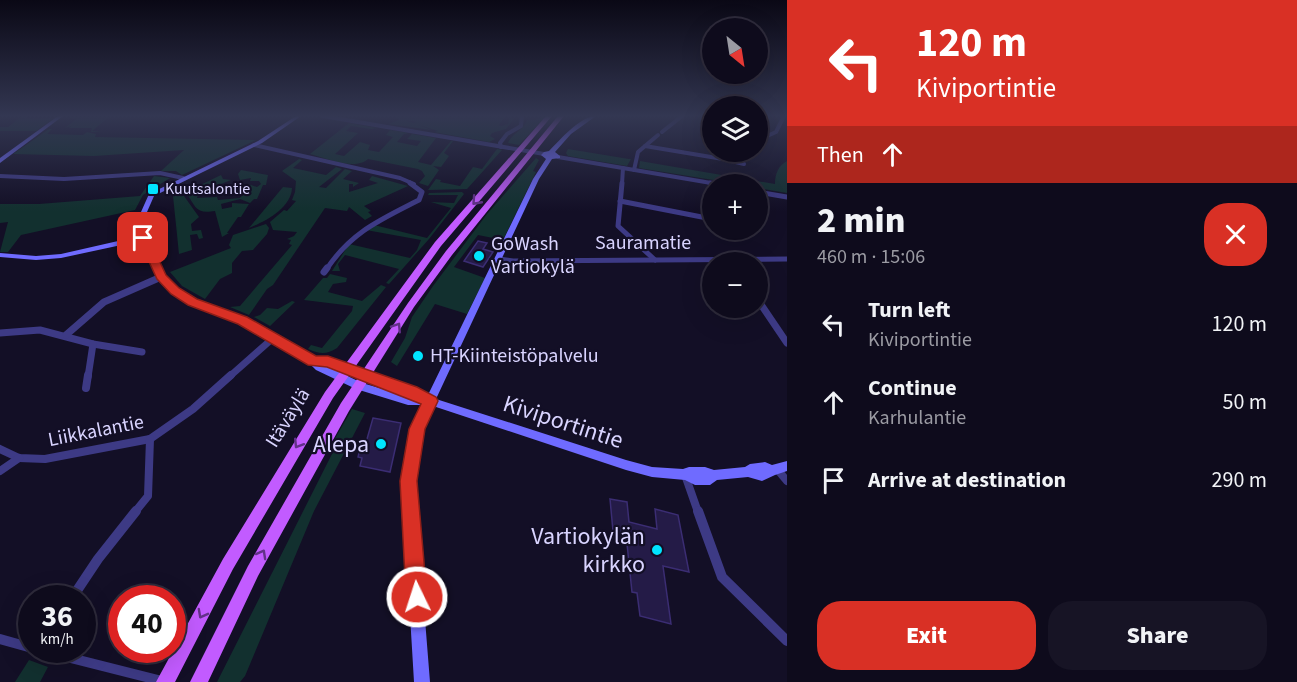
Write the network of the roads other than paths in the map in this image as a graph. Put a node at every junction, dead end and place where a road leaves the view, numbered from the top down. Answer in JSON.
{"nodes":[{"id":1,"x":19,"y":148,"type":"edge"},
{"id":2,"x":248,"y":148,"type":"edge"},
{"id":3,"x":267,"y":148,"type":"edge"},
{"id":4,"x":506,"y":148,"type":"edge"},
{"id":5,"x":522,"y":148,"type":"edge"},
{"id":6,"x":536,"y":148,"type":"edge"},
{"id":7,"x":560,"y":148,"type":"edge"},
{"id":8,"x":643,"y":148,"type":"edge"},
{"id":9,"x":656,"y":148,"type":"edge"},
{"id":10,"x":552,"y":155,"type":"junction"},
{"id":11,"x":702,"y":156,"type":"edge"},
{"id":12,"x":0,"y":162,"type":"edge"},
{"id":13,"x":736,"y":162,"type":"edge"},
{"id":14,"x":744,"y":164,"type":"dead end"},
{"id":15,"x":623,"y":168,"type":"junction"},
{"id":16,"x":634,"y":170,"type":"junction"},
{"id":17,"x":0,"y":177,"type":"edge"},
{"id":18,"x":183,"y":178,"type":"junction"},
{"id":19,"x":702,"y":181,"type":"edge"},
{"id":20,"x":768,"y":194,"type":"edge"},
{"id":21,"x":787,"y":197,"type":"edge"},
{"id":22,"x":620,"y":201,"type":"junction"},
{"id":23,"x":702,"y":217,"type":"edge"},
{"id":24,"x":143,"y":238,"type":"junction"},
{"id":25,"x":0,"y":255,"type":"edge"},
{"id":26,"x":499,"y":259,"type":"junction"},
{"id":27,"x":787,"y":259,"type":"edge"},
{"id":28,"x":655,"y":260,"type":"junction"},
{"id":29,"x":768,"y":260,"type":"edge"},
{"id":30,"x":702,"y":261,"type":"edge"},
{"id":31,"x":324,"y":272,"type":"dead end"},
{"id":32,"x":161,"y":277,"type":"junction"},
{"id":33,"x":768,"y":315,"type":"edge"},
{"id":34,"x":0,"y":333,"type":"edge"},
{"id":35,"x":66,"y":335,"type":"junction"},
{"id":36,"x":272,"y":339,"type":"junction"},
{"id":37,"x":787,"y":343,"type":"edge"},
{"id":38,"x":93,"y":344,"type":"junction"},
{"id":39,"x":142,"y":352,"type":"dead end"},
{"id":40,"x":343,"y":374,"type":"junction"},
{"id":41,"x":362,"y":381,"type":"junction"},
{"id":42,"x":86,"y":388,"type":"dead end"},
{"id":43,"x":430,"y":401,"type":"junction"},
{"id":44,"x":150,"y":439,"type":"junction"},
{"id":45,"x":0,"y":449,"type":"edge"},
{"id":46,"x":19,"y":458,"type":"junction"},
{"id":47,"x":779,"y":468,"type":"edge"},
{"id":48,"x":0,"y":471,"type":"edge"},
{"id":49,"x":685,"y":475,"type":"junction"},
{"id":50,"x":787,"y":481,"type":"edge"},
{"id":51,"x":81,"y":585,"type":"edge"},
{"id":52,"x":0,"y":639,"type":"edge"},
{"id":53,"x":787,"y":641,"type":"edge"},
{"id":54,"x":18,"y":644,"type":"edge"},
{"id":55,"x":90,"y":663,"type":"edge"},
{"id":56,"x":165,"y":682,"type":"edge"},
{"id":57,"x":199,"y":682,"type":"edge"},
{"id":58,"x":422,"y":682,"type":"edge"}],
"edges":[{"from":1,"to":12,"type":"main road"},
{"from":2,"to":18,"type":"main road"},
{"from":3,"to":31,"type":"street"},
{"from":4,"to":10,"type":"street"},
{"from":5,"to":40,"type":"main road","name":"Itäväylä","one_way":true},
{"from":41,"to":6,"type":"main road","one_way":true},
{"from":7,"to":10,"type":"main road"},
{"from":8,"to":16,"type":"street"},
{"from":9,"to":11,"type":"street"},
{"from":10,"to":15,"type":"street"},
{"from":10,"to":26,"type":"main road"},
{"from":13,"to":14,"type":"street"},
{"from":15,"to":16,"type":"street"},
{"from":15,"to":22,"type":"street"},
{"from":16,"to":19,"type":"street"},
{"from":17,"to":18,"type":"street"},
{"from":18,"to":24,"type":"main road"},
{"from":20,"to":21,"type":"street"},
{"from":22,"to":23,"type":"street"},
{"from":22,"to":28,"type":"street"},
{"from":24,"to":25,"type":"main road"},
{"from":24,"to":32,"type":"main road"},
{"from":26,"to":28,"type":"street","name":"Sauramatie"},
{"from":26,"to":43,"type":"main road"},
{"from":27,"to":29,"type":"street","name":"Sauramatie"},
{"from":28,"to":30,"type":"street","name":"Sauramatie"},
{"from":32,"to":35,"type":"street"},
{"from":32,"to":36,"type":"main road","name":"Kiviportintie"},
{"from":33,"to":37,"type":"street"},
{"from":34,"to":35,"type":"street"},
{"from":35,"to":38,"type":"street"},
{"from":36,"to":40,"type":"main road","name":"Kiviportintie"},
{"from":36,"to":44,"type":"street","name":"Liikkalantie"},
{"from":38,"to":39,"type":"street"},
{"from":38,"to":42,"type":"street"},
{"from":40,"to":41,"type":"main road","name":"Kiviportintie"},
{"from":40,"to":56,"type":"main road","name":"Itäväylä","one_way":true},
{"from":41,"to":43,"type":"main road","name":"Kiviportintie"},
{"from":57,"to":41,"type":"main road","one_way":true},
{"from":43,"to":49,"type":"main road","name":"Kiviportintie"},
{"from":43,"to":58,"type":"main road"},
{"from":44,"to":46,"type":"street","name":"Liikkalantie"},
{"from":44,"to":51,"type":"street"},
{"from":45,"to":46,"type":"street","name":"Liikkalantie"},
{"from":46,"to":48,"type":"street"},
{"from":47,"to":49,"type":"main road","name":"Kiviportintie"},
{"from":47,"to":50,"type":"street"},
{"from":49,"to":53,"type":"street"},
{"from":52,"to":54,"type":"street"},
{"from":55,"to":56,"type":"street"}]}
